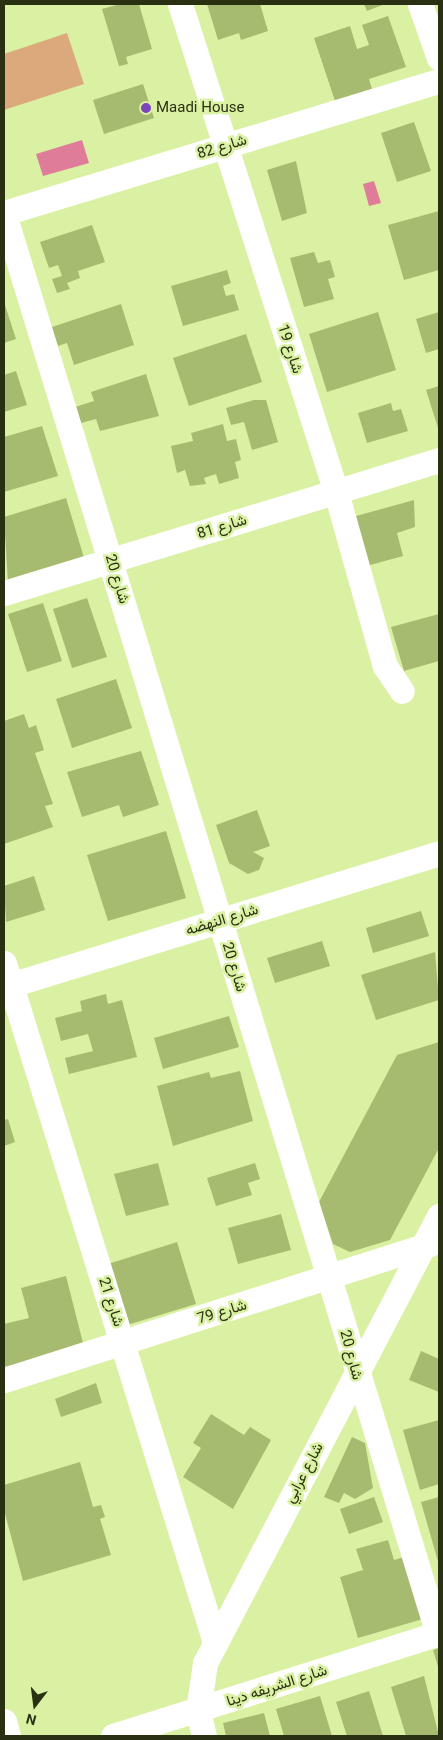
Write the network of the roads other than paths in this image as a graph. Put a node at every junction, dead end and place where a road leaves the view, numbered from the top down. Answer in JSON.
{"nodes":[{"id":1,"x":180,"y":4,"type":"edge"},
{"id":2,"x":420,"y":4,"type":"edge"},
{"id":3,"x":439,"y":58,"type":"edge"},
{"id":4,"x":439,"y":81,"type":"edge"},
{"id":5,"x":226,"y":146,"type":"junction"},
{"id":6,"x":4,"y":214,"type":"edge"},
{"id":7,"x":439,"y":460,"type":"edge"},
{"id":8,"x":336,"y":492,"type":"junction"},
{"id":9,"x":112,"y":560,"type":"junction"},
{"id":10,"x":4,"y":593,"type":"edge"},
{"id":11,"x":402,"y":691,"type":"dead end"},
{"id":12,"x":438,"y":857,"type":"edge"},
{"id":13,"x":220,"y":920,"type":"junction"},
{"id":14,"x":6,"y":978,"type":"edge"},
{"id":15,"x":439,"y":1216,"type":"edge"},
{"id":16,"x":431,"y":1244,"type":"edge"},
{"id":17,"x":331,"y":1278,"type":"junction"},
{"id":18,"x":124,"y":1343,"type":"junction"},
{"id":19,"x":356,"y":1375,"type":"junction"},
{"id":20,"x":4,"y":1380,"type":"edge"},
{"id":21,"x":439,"y":1633,"type":"edge"},
{"id":22,"x":216,"y":1642,"type":"junction"},
{"id":23,"x":198,"y":1711,"type":"junction"},
{"id":24,"x":4,"y":1722,"type":"edge"},
{"id":25,"x":8,"y":1736,"type":"edge"},
{"id":26,"x":114,"y":1736,"type":"edge"},
{"id":27,"x":204,"y":1736,"type":"edge"}],
"edges":[{"from":1,"to":5,"type":"street","name":"شارع 19"},
{"from":2,"to":3,"type":"street"},
{"from":4,"to":5,"type":"street","name":"شارع 82"},
{"from":5,"to":6,"type":"street","name":"شارع 82"},
{"from":5,"to":8,"type":"street","name":"شارع 19"},
{"from":6,"to":9,"type":"street","name":"شارع 20"},
{"from":7,"to":8,"type":"street","name":"شارع 81"},
{"from":8,"to":9,"type":"street","name":"شارع 81"},
{"from":8,"to":11,"type":"street","name":"شارع 19"},
{"from":9,"to":10,"type":"street","name":"شارع 81"},
{"from":9,"to":13,"type":"street","name":"شارع 20"},
{"from":12,"to":13,"type":"street","name":"شارع النهضه"},
{"from":13,"to":14,"type":"street","name":"شارع النهضه"},
{"from":13,"to":17,"type":"street","name":"شارع 20"},
{"from":14,"to":18,"type":"street","name":"شارع 21"},
{"from":15,"to":16,"type":"street","name":"شارع عرابي"},
{"from":16,"to":17,"type":"street","name":"شارع 79"},
{"from":16,"to":19,"type":"street","name":"شارع عرابي"},
{"from":17,"to":18,"type":"street","name":"شارع 79"},
{"from":17,"to":19,"type":"street","name":"شارع 20"},
{"from":18,"to":20,"type":"street","name":"شارع 79"},
{"from":18,"to":22,"type":"street","name":"شارع 21"},
{"from":19,"to":21,"type":"street","name":"شارع 20"},
{"from":19,"to":22,"type":"street","name":"شارع عرابي"},
{"from":21,"to":23,"type":"street","name":"شارع الشريفه دينا"},
{"from":22,"to":23,"type":"street","name":"شارع عرابي"},
{"from":23,"to":26,"type":"street","name":"شارع الشريفه دينا"},
{"from":23,"to":27,"type":"street","name":"شارع عرابي"},
{"from":24,"to":25,"type":"street"}]}
